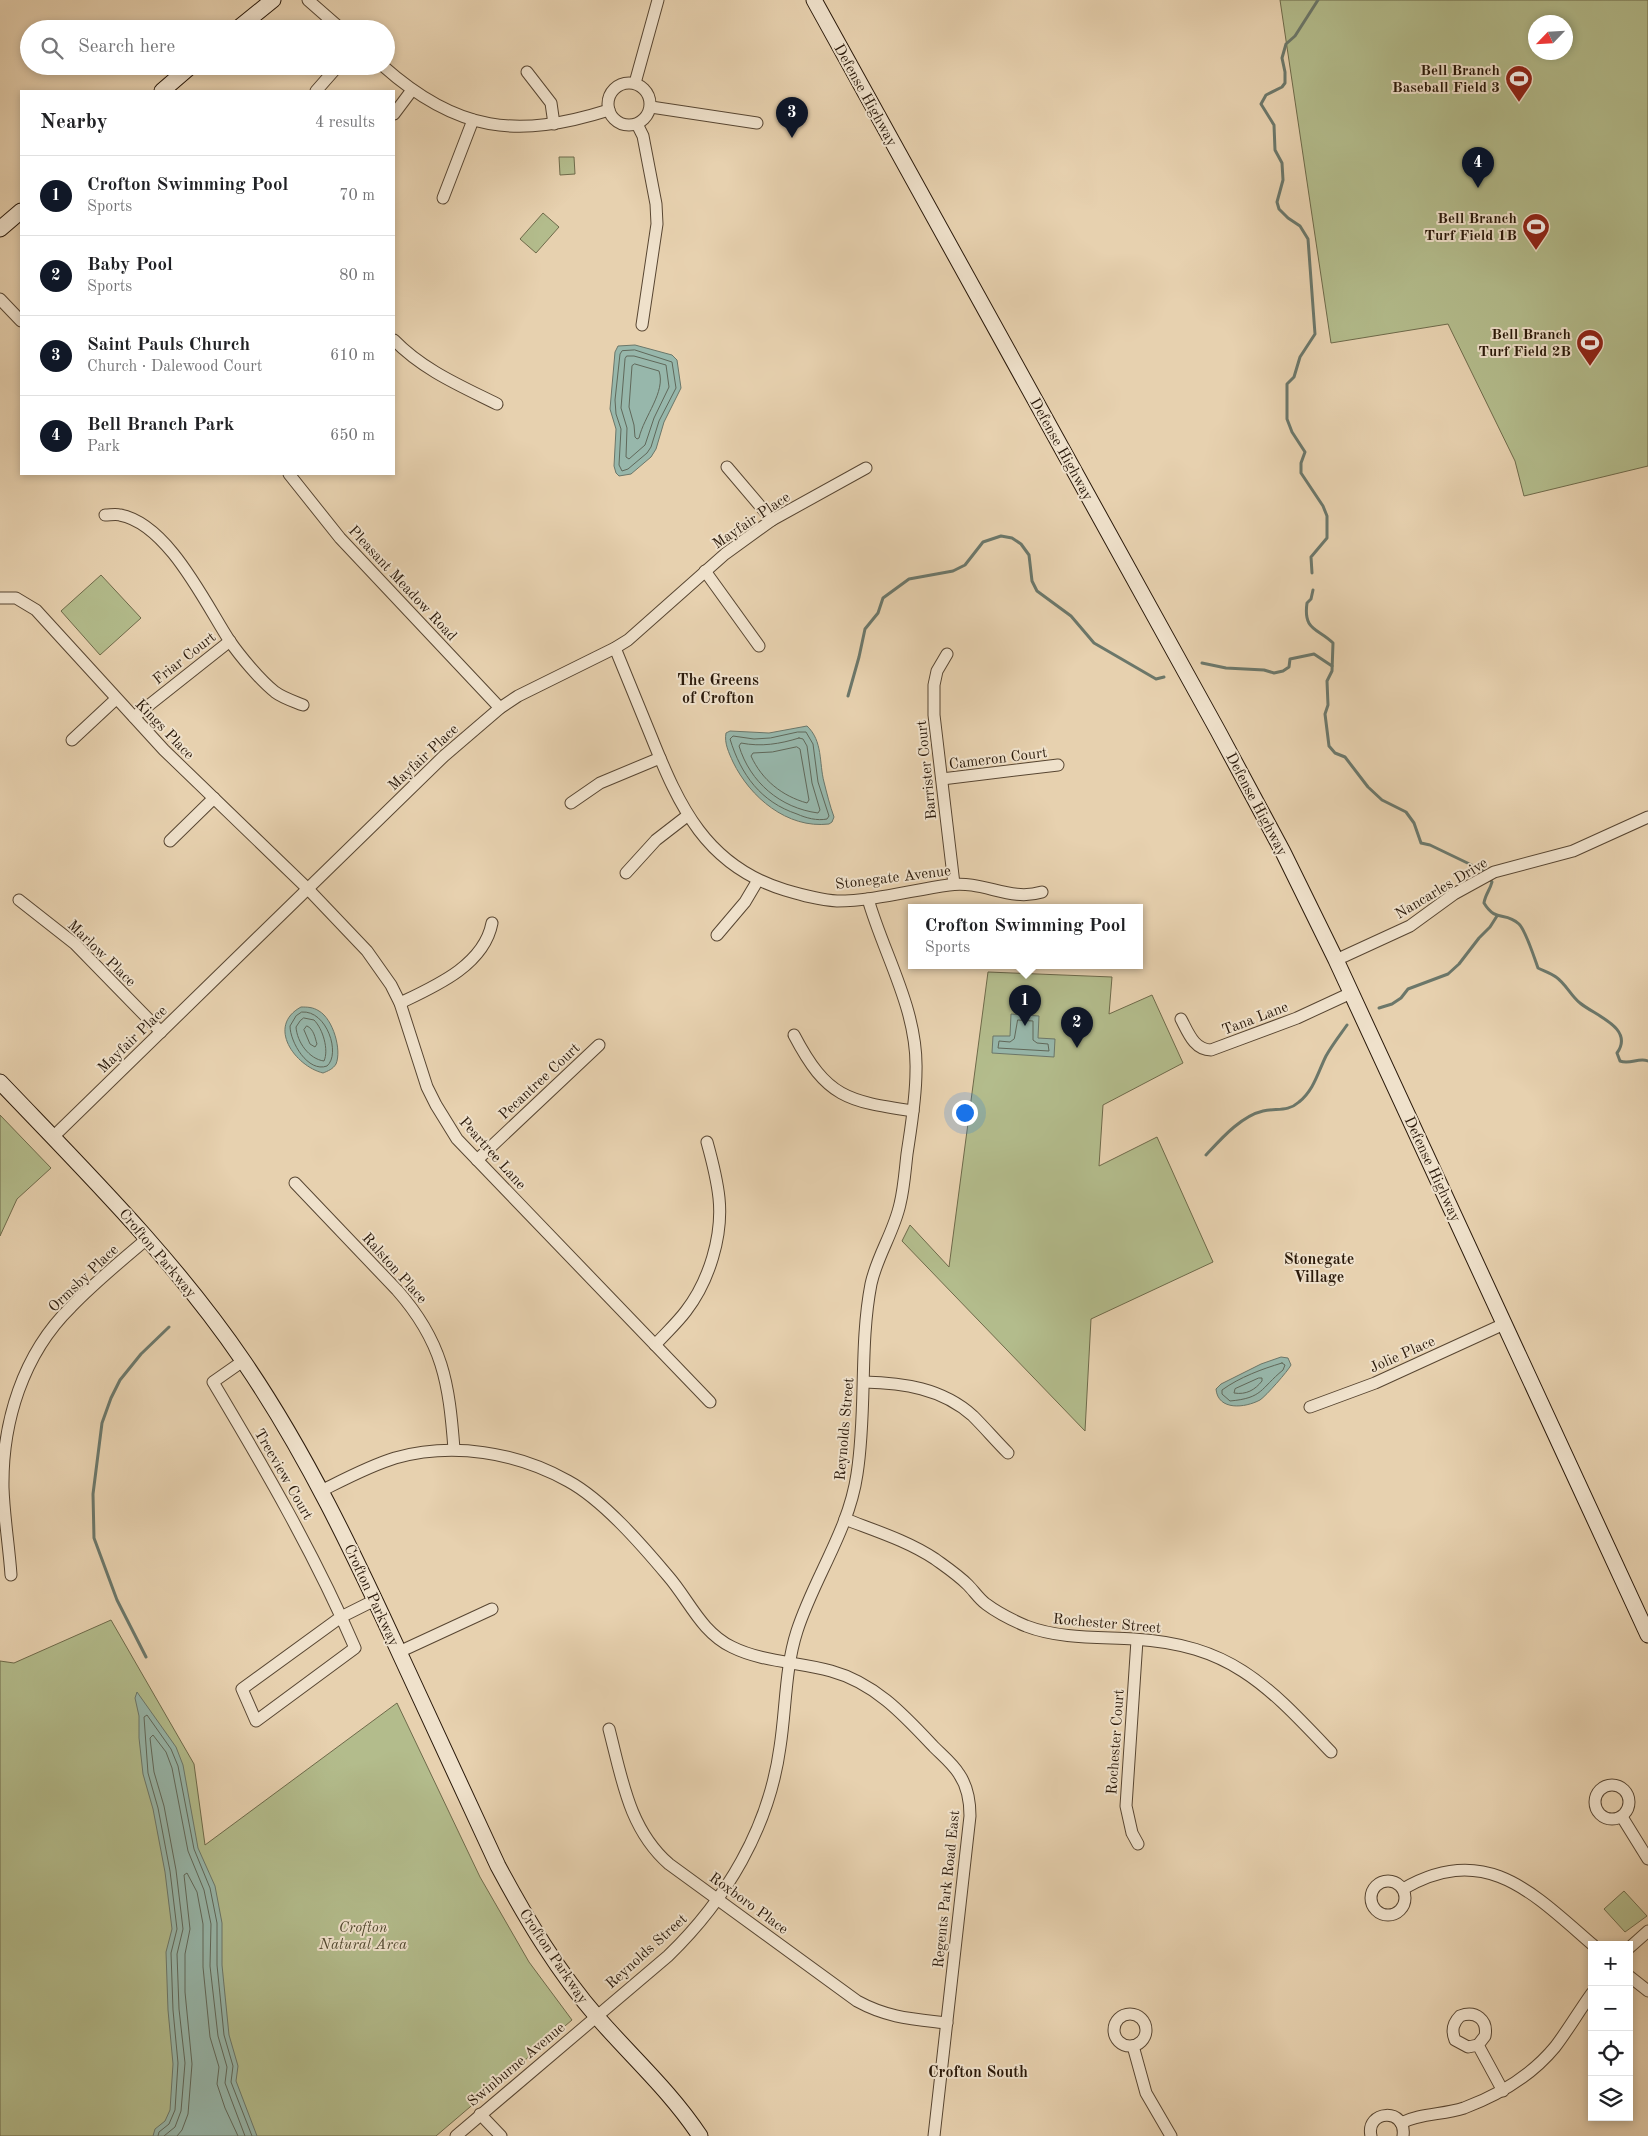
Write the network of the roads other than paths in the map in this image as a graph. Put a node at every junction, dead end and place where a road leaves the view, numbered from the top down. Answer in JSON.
{"nodes":[{"id":1,"x":273,"y":0,"type":"edge"},
{"id":2,"x":308,"y":0,"type":"edge"},
{"id":3,"x":658,"y":0,"type":"edge"},
{"id":4,"x":814,"y":0,"type":"edge"},
{"id":5,"x":249,"y":20,"type":"edge"},
{"id":6,"x":331,"y":20,"type":"edge"},
{"id":7,"x":527,"y":72,"type":"dead end"},
{"id":8,"x":181,"y":75,"type":"edge"},
{"id":9,"x":330,"y":75,"type":"edge"},
{"id":10,"x":394,"y":75,"type":"edge"},
{"id":11,"x":635,"y":83,"type":"junction"},
{"id":12,"x":163,"y":90,"type":"edge"},
{"id":13,"x":317,"y":90,"type":"edge"},
{"id":14,"x":412,"y":90,"type":"junction"},
{"id":15,"x":651,"y":106,"type":"junction"},
{"id":16,"x":609,"y":110,"type":"junction"},
{"id":17,"x":395,"y":113,"type":"edge"},
{"id":18,"x":473,"y":120,"type":"junction"},
{"id":19,"x":757,"y":123,"type":"dead end"},
{"id":20,"x":554,"y":124,"type":"junction"},
{"id":21,"x":637,"y":124,"type":"junction"},
{"id":22,"x":443,"y":198,"type":"dead end"},
{"id":23,"x":20,"y":212,"type":"edge"},
{"id":24,"x":0,"y":229,"type":"edge"},
{"id":25,"x":0,"y":299,"type":"edge"},
{"id":26,"x":20,"y":320,"type":"edge"},
{"id":27,"x":642,"y":325,"type":"dead end"},
{"id":28,"x":395,"y":341,"type":"edge"},
{"id":29,"x":497,"y":404,"type":"dead end"},
{"id":30,"x":727,"y":467,"type":"dead end"},
{"id":31,"x":866,"y":468,"type":"dead end"},
{"id":32,"x":290,"y":475,"type":"edge"},
{"id":33,"x":105,"y":515,"type":"dead end"},
{"id":34,"x":772,"y":520,"type":"junction"},
{"id":35,"x":705,"y":571,"type":"junction"},
{"id":36,"x":0,"y":598,"type":"edge"},
{"id":37,"x":230,"y":641,"type":"junction"},
{"id":38,"x":759,"y":646,"type":"dead end"},
{"id":39,"x":615,"y":648,"type":"junction"},
{"id":40,"x":947,"y":654,"type":"dead end"},
{"id":41,"x":116,"y":699,"type":"junction"},
{"id":42,"x":302,"y":705,"type":"dead end"},
{"id":43,"x":500,"y":708,"type":"junction"},
{"id":44,"x":134,"y":717,"type":"junction"},
{"id":45,"x":72,"y":740,"type":"dead end"},
{"id":46,"x":660,"y":758,"type":"junction"},
{"id":47,"x":1058,"y":766,"type":"dead end"},
{"id":48,"x":942,"y":780,"type":"junction"},
{"id":49,"x":214,"y":798,"type":"junction"},
{"id":50,"x":571,"y":803,"type":"dead end"},
{"id":51,"x":687,"y":816,"type":"junction"},
{"id":52,"x":1648,"y":817,"type":"edge"},
{"id":53,"x":170,"y":841,"type":"dead end"},
{"id":54,"x":626,"y":873,"type":"dead end"},
{"id":55,"x":758,"y":880,"type":"junction"},
{"id":56,"x":954,"y":884,"type":"junction"},
{"id":57,"x":308,"y":888,"type":"junction"},
{"id":58,"x":1042,"y":892,"type":"dead end"},
{"id":59,"x":868,"y":899,"type":"junction"},
{"id":60,"x":19,"y":900,"type":"dead end"},
{"id":61,"x":492,"y":923,"type":"dead end"},
{"id":62,"x":717,"y":935,"type":"dead end"},
{"id":63,"x":1336,"y":960,"type":"junction"},
{"id":64,"x":1351,"y":993,"type":"junction"},
{"id":65,"x":400,"y":1003,"type":"junction"},
{"id":66,"x":1181,"y":1019,"type":"dead end"},
{"id":67,"x":161,"y":1032,"type":"junction"},
{"id":68,"x":794,"y":1035,"type":"dead end"},
{"id":69,"x":599,"y":1045,"type":"dead end"},
{"id":70,"x":0,"y":1082,"type":"edge"},
{"id":71,"x":913,"y":1111,"type":"junction"},
{"id":72,"x":53,"y":1137,"type":"junction"},
{"id":73,"x":707,"y":1142,"type":"dead end"},
{"id":74,"x":477,"y":1160,"type":"junction"},
{"id":75,"x":295,"y":1183,"type":"dead end"},
{"id":76,"x":148,"y":1238,"type":"junction"},
{"id":77,"x":1504,"y":1324,"type":"junction"},
{"id":78,"x":655,"y":1345,"type":"junction"},
{"id":79,"x":243,"y":1361,"type":"junction"},
{"id":80,"x":864,"y":1382,"type":"junction"},
{"id":81,"x":710,"y":1402,"type":"dead end"},
{"id":82,"x":1310,"y":1407,"type":"dead end"},
{"id":83,"x":454,"y":1449,"type":"junction"},
{"id":84,"x":1008,"y":1453,"type":"dead end"},
{"id":85,"x":321,"y":1491,"type":"junction"},
{"id":86,"x":845,"y":1519,"type":"junction"},
{"id":87,"x":12,"y":1575,"type":"dead end"},
{"id":88,"x":375,"y":1600,"type":"junction"},
{"id":89,"x":492,"y":1609,"type":"dead end"},
{"id":90,"x":341,"y":1617,"type":"junction"},
{"id":91,"x":1648,"y":1635,"type":"edge"},
{"id":92,"x":1136,"y":1640,"type":"junction"},
{"id":93,"x":399,"y":1652,"type":"junction"},
{"id":94,"x":789,"y":1662,"type":"junction"},
{"id":95,"x":609,"y":1729,"type":"dead end"},
{"id":96,"x":1331,"y":1752,"type":"dead end"},
{"id":97,"x":1622,"y":1817,"type":"dead end"},
{"id":98,"x":1138,"y":1844,"type":"dead end"},
{"id":99,"x":1648,"y":1859,"type":"edge"},
{"id":100,"x":1403,"y":1889,"type":"dead end"},
{"id":101,"x":718,"y":1900,"type":"junction"},
{"id":102,"x":1648,"y":1931,"type":"edge"},
{"id":103,"x":1588,"y":1941,"type":"edge"},
{"id":104,"x":1633,"y":1944,"type":"edge"},
{"id":105,"x":1633,"y":1979,"type":"edge"},
{"id":106,"x":1648,"y":1991,"type":"edge"},
{"id":107,"x":1588,"y":2000,"type":"edge"},
{"id":108,"x":596,"y":2016,"type":"junction"},
{"id":109,"x":947,"y":2023,"type":"junction"},
{"id":110,"x":1478,"y":2045,"type":"dead end"},
{"id":111,"x":1133,"y":2046,"type":"dead end"},
{"id":112,"x":1503,"y":2091,"type":"junction"},
{"id":113,"x":480,"y":2114,"type":"junction"},
{"id":114,"x":1401,"y":2123,"type":"junction"},
{"id":115,"x":456,"y":2136,"type":"edge"},
{"id":116,"x":501,"y":2136,"type":"edge"},
{"id":117,"x":700,"y":2136,"type":"edge"},
{"id":118,"x":934,"y":2136,"type":"edge"},
{"id":119,"x":1171,"y":2136,"type":"edge"},
{"id":120,"x":1371,"y":2136,"type":"edge"},
{"id":121,"x":1403,"y":2136,"type":"edge"}],
"edges":[{"from":1,"to":5,"type":"main road"},
{"from":2,"to":6,"type":"street"},
{"from":3,"to":11,"type":"street"},
{"from":4,"to":63,"type":"main road","name":"Defense Highway"},
{"from":7,"to":20,"type":"street"},
{"from":8,"to":12,"type":"main road"},
{"from":9,"to":13,"type":"street"},
{"from":10,"to":14,"type":"street"},
{"from":11,"to":15,"type":"street"},
{"from":11,"to":16,"type":"street"},
{"from":14,"to":17,"type":"street"},
{"from":14,"to":18,"type":"street"},
{"from":15,"to":19,"type":"street"},
{"from":15,"to":21,"type":"street"},
{"from":16,"to":20,"type":"street"},
{"from":16,"to":21,"type":"street"},
{"from":18,"to":20,"type":"street"},
{"from":18,"to":22,"type":"street"},
{"from":21,"to":27,"type":"street"},
{"from":23,"to":24,"type":"main road"},
{"from":25,"to":26,"type":"street"},
{"from":28,"to":29,"type":"street"},
{"from":30,"to":34,"type":"street"},
{"from":31,"to":34,"type":"street","name":"Mayfair Place"},
{"from":32,"to":43,"type":"street","name":"Pleasant Meadow Road"},
{"from":33,"to":37,"type":"street"},
{"from":34,"to":35,"type":"street","name":"Mayfair Place"},
{"from":35,"to":38,"type":"street"},
{"from":35,"to":39,"type":"street","name":"Mayfair Place"},
{"from":36,"to":41,"type":"street","name":"Kings Place"},
{"from":37,"to":42,"type":"street"},
{"from":37,"to":44,"type":"street","name":"Friar Court"},
{"from":39,"to":43,"type":"street","name":"Mayfair Place"},
{"from":39,"to":46,"type":"street","name":"Stonegate Avenue"},
{"from":40,"to":48,"type":"street","name":"Barrister Court"},
{"from":41,"to":44,"type":"street","name":"Kings Place"},
{"from":41,"to":45,"type":"street"},
{"from":43,"to":57,"type":"street","name":"Mayfair Place"},
{"from":44,"to":49,"type":"street","name":"Kings Place"},
{"from":46,"to":50,"type":"street"},
{"from":46,"to":51,"type":"street","name":"Stonegate Avenue"},
{"from":47,"to":48,"type":"street","name":"Cameron Court"},
{"from":48,"to":56,"type":"street","name":"Barrister Court"},
{"from":49,"to":53,"type":"street"},
{"from":49,"to":57,"type":"street","name":"Kings Place"},
{"from":51,"to":54,"type":"street"},
{"from":51,"to":55,"type":"street","name":"Stonegate Avenue"},
{"from":52,"to":63,"type":"street","name":"Nancarles Drive"},
{"from":55,"to":59,"type":"street","name":"Stonegate Avenue"},
{"from":55,"to":62,"type":"street"},
{"from":56,"to":58,"type":"street","name":"Stonegate Avenue"},
{"from":56,"to":59,"type":"street","name":"Stonegate Avenue"},
{"from":57,"to":65,"type":"street","name":"Peartree Lane"},
{"from":57,"to":67,"type":"street","name":"Mayfair Place"},
{"from":59,"to":71,"type":"street","name":"Reynolds Street"},
{"from":60,"to":67,"type":"street","name":"Marlow Place"},
{"from":61,"to":65,"type":"street"},
{"from":63,"to":64,"type":"main road","name":"Defense Highway"},
{"from":64,"to":66,"type":"street","name":"Tana Lane"},
{"from":64,"to":77,"type":"main road","name":"Defense Highway"},
{"from":65,"to":74,"type":"street","name":"Peartree Lane"},
{"from":67,"to":72,"type":"street","name":"Mayfair Place"},
{"from":68,"to":71,"type":"street"},
{"from":69,"to":74,"type":"street","name":"Pecantree Court"},
{"from":70,"to":72,"type":"main road","name":"Crofton Parkway"},
{"from":71,"to":80,"type":"street","name":"Reynolds Street"},
{"from":72,"to":76,"type":"main road","name":"Crofton Parkway"},
{"from":73,"to":78,"type":"street"},
{"from":74,"to":78,"type":"street","name":"Peartree Lane"},
{"from":75,"to":83,"type":"street","name":"Ralston Place"},
{"from":76,"to":79,"type":"main road","name":"Crofton Parkway"},
{"from":76,"to":87,"type":"street","name":"Ormsby Place"},
{"from":77,"to":82,"type":"street","name":"Jolie Place"},
{"from":77,"to":91,"type":"main road","name":"Defense Highway"},
{"from":78,"to":81,"type":"street","name":"Peartree Lane"},
{"from":79,"to":85,"type":"main road","name":"Crofton Parkway"},
{"from":79,"to":90,"type":"street","name":"Treeview Court"},
{"from":80,"to":84,"type":"street"},
{"from":80,"to":86,"type":"street","name":"Reynolds Street"},
{"from":83,"to":85,"type":"street","name":"Regents Park Road East"},
{"from":83,"to":94,"type":"street","name":"Regents Park Road East"},
{"from":85,"to":88,"type":"main road","name":"Crofton Parkway"},
{"from":86,"to":92,"type":"street","name":"Rochester Street"},
{"from":86,"to":94,"type":"street","name":"Reynolds Street"},
{"from":88,"to":90,"type":"street"},
{"from":88,"to":93,"type":"main road","name":"Crofton Parkway"},
{"from":89,"to":93,"type":"street"},
{"from":90,"to":90,"type":"street"},
{"from":92,"to":96,"type":"street","name":"Rochester Street"},
{"from":92,"to":98,"type":"street","name":"Rochester Court"},
{"from":93,"to":108,"type":"main road","name":"Crofton Parkway"},
{"from":94,"to":101,"type":"street","name":"Reynolds Street"},
{"from":94,"to":109,"type":"street","name":"Regents Park Road East"},
{"from":95,"to":101,"type":"street","name":"Roxboro Place"},
{"from":97,"to":99,"type":"street"},
{"from":100,"to":103,"type":"street"},
{"from":101,"to":108,"type":"street","name":"Reynolds Street"},
{"from":101,"to":109,"type":"street","name":"Roxboro Place"},
{"from":102,"to":104,"type":"street"},
{"from":105,"to":106,"type":"street"},
{"from":107,"to":112,"type":"street"},
{"from":108,"to":113,"type":"street","name":"Swinburne Avenue"},
{"from":108,"to":117,"type":"main road","name":"Crofton Parkway"},
{"from":109,"to":118,"type":"street","name":"Regents Park Road East"},
{"from":110,"to":112,"type":"street"},
{"from":111,"to":119,"type":"street"},
{"from":112,"to":114,"type":"street"},
{"from":113,"to":115,"type":"street","name":"Swinburne Avenue"},
{"from":113,"to":116,"type":"street"},
{"from":114,"to":120,"type":"street"},
{"from":114,"to":121,"type":"street"}]}
